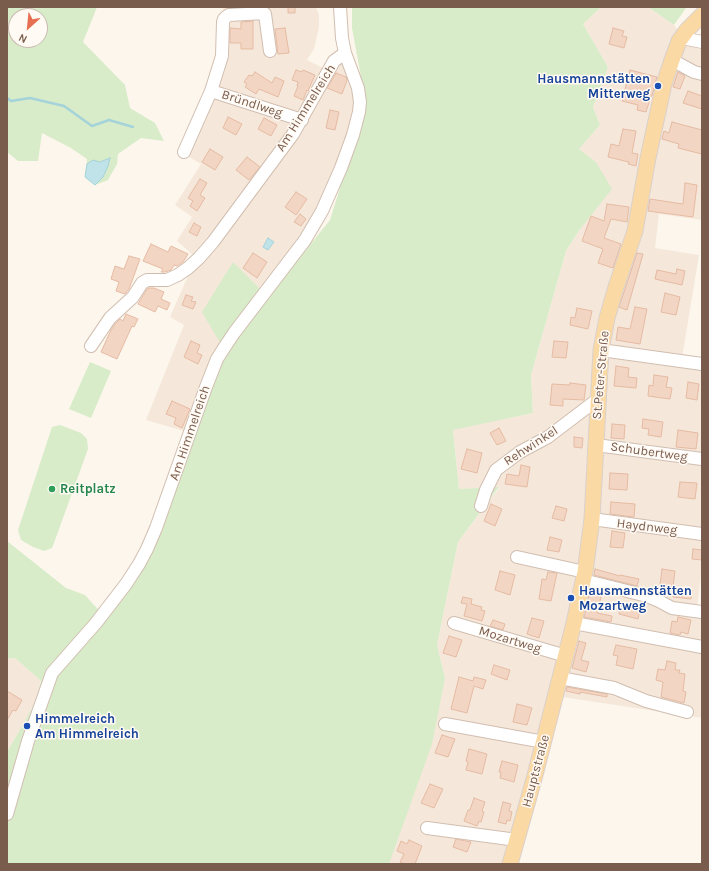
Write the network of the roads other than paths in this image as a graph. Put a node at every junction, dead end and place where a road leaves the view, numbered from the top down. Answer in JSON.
{"nodes":[{"id":1,"x":340,"y":7,"type":"edge"},
{"id":2,"x":702,"y":15,"type":"edge"},
{"id":3,"x":682,"y":38,"type":"junction"},
{"id":4,"x":702,"y":42,"type":"edge"},
{"id":5,"x":270,"y":51,"type":"dead end"},
{"id":6,"x":345,"y":53,"type":"junction"},
{"id":7,"x":672,"y":60,"type":"junction"},
{"id":8,"x":702,"y":74,"type":"edge"},
{"id":9,"x":211,"y":91,"type":"junction"},
{"id":10,"x":302,"y":120,"type":"junction"},
{"id":11,"x":184,"y":152,"type":"dead end"},
{"id":12,"x":92,"y":346,"type":"dead end"},
{"id":13,"x":601,"y":350,"type":"junction"},
{"id":14,"x":702,"y":364,"type":"edge"},
{"id":15,"x":598,"y":399,"type":"junction"},
{"id":16,"x":596,"y":445,"type":"junction"},
{"id":17,"x":702,"y":459,"type":"edge"},
{"id":18,"x":481,"y":506,"type":"dead end"},
{"id":19,"x":592,"y":519,"type":"junction"},
{"id":20,"x":702,"y":534,"type":"edge"},
{"id":21,"x":517,"y":558,"type":"dead end"},
{"id":22,"x":584,"y":576,"type":"junction"},
{"id":23,"x":702,"y":612,"type":"edge"},
{"id":24,"x":454,"y":623,"type":"dead end"},
{"id":25,"x":574,"y":623,"type":"junction"},
{"id":26,"x":702,"y":647,"type":"edge"},
{"id":27,"x":566,"y":656,"type":"junction"},
{"id":28,"x":560,"y":678,"type":"junction"},
{"id":29,"x":687,"y":712,"type":"dead end"},
{"id":30,"x":446,"y":724,"type":"dead end"},
{"id":31,"x":544,"y":742,"type":"junction"},
{"id":32,"x":7,"y":814,"type":"edge"},
{"id":33,"x":427,"y":828,"type":"dead end"},
{"id":34,"x":517,"y":840,"type":"junction"},
{"id":35,"x":510,"y":864,"type":"edge"}],
"edges":[{"from":1,"to":6,"type":"street","name":"Am Himmelreich"},
{"from":2,"to":3,"type":"main road","name":"St.Peter-Straße"},
{"from":3,"to":4,"type":"street"},
{"from":3,"to":7,"type":"main road","name":"St.Peter-Straße"},
{"from":5,"to":9,"type":"street","name":"Bründlweg"},
{"from":6,"to":10,"type":"street","name":"Am Himmelreich"},
{"from":6,"to":32,"type":"street","name":"Am Himmelreich"},
{"from":7,"to":8,"type":"street"},
{"from":7,"to":13,"type":"main road","name":"St.Peter-Straße"},
{"from":9,"to":10,"type":"street","name":"Bründlweg"},
{"from":9,"to":11,"type":"street"},
{"from":10,"to":12,"type":"street","name":"Am Himmelreich"},
{"from":13,"to":14,"type":"street"},
{"from":13,"to":15,"type":"main road","name":"St.Peter-Straße"},
{"from":15,"to":16,"type":"main road","name":"St.Peter-Straße"},
{"from":15,"to":18,"type":"street","name":"Rehwinkel"},
{"from":16,"to":17,"type":"street","name":"Schubertweg"},
{"from":16,"to":19,"type":"main road","name":"St.Peter-Straße"},
{"from":19,"to":20,"type":"street","name":"Haydnweg"},
{"from":19,"to":22,"type":"main road","name":"St.Peter-Straße"},
{"from":21,"to":22,"type":"street"},
{"from":22,"to":23,"type":"street"},
{"from":22,"to":25,"type":"main road","name":"St.Peter-Straße"},
{"from":24,"to":27,"type":"street","name":"Mozartweg"},
{"from":25,"to":26,"type":"street"},
{"from":25,"to":27,"type":"main road","name":"St.Peter-Straße"},
{"from":27,"to":28,"type":"main road","name":"St.Peter-Straße"},
{"from":28,"to":29,"type":"street"},
{"from":28,"to":31,"type":"main road","name":"Hauptstraße"},
{"from":30,"to":31,"type":"street"},
{"from":31,"to":34,"type":"main road","name":"Hauptstraße"},
{"from":33,"to":34,"type":"street"},
{"from":34,"to":35,"type":"main road","name":"Hauptstraße"}]}
